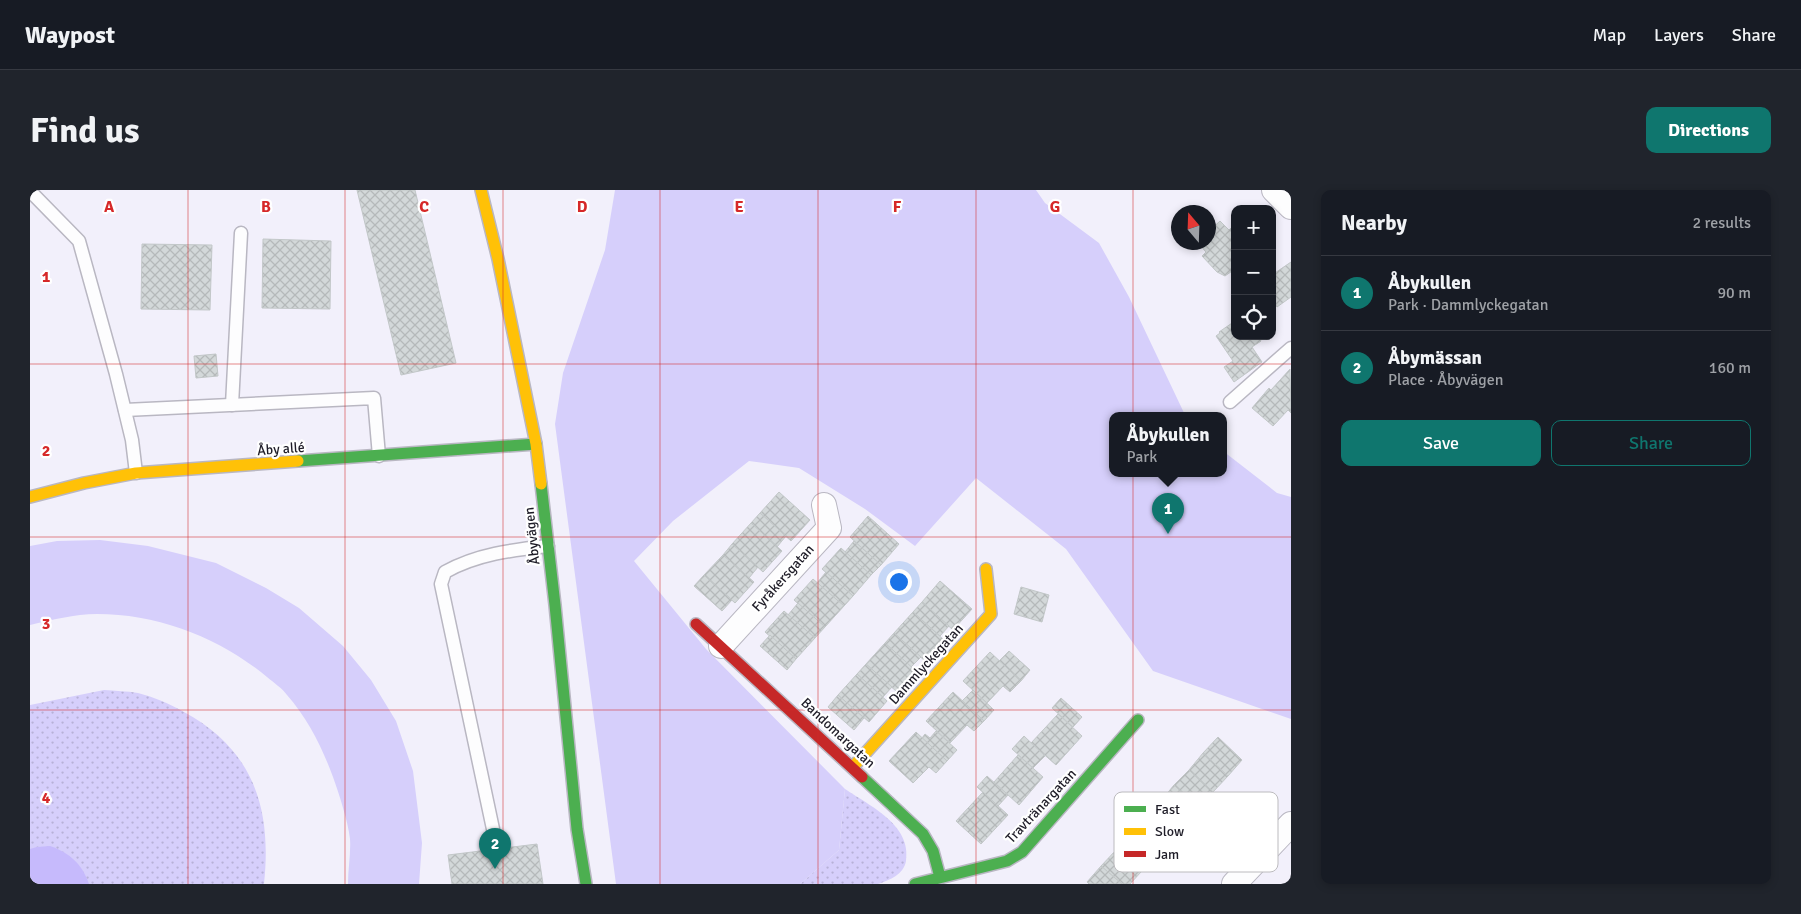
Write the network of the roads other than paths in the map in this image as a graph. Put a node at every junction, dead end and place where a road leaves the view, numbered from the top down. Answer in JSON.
{"nodes":[{"id":1,"x":481,"y":190,"type":"edge"},
{"id":2,"x":1274,"y":190,"type":"edge"},
{"id":3,"x":31,"y":192,"type":"edge"},
{"id":4,"x":1291,"y":207,"type":"edge"},
{"id":5,"x":241,"y":233,"type":"dead end"},
{"id":6,"x":1291,"y":348,"type":"edge"},
{"id":7,"x":1230,"y":402,"type":"dead end"},
{"id":8,"x":232,"y":405,"type":"junction"},
{"id":9,"x":125,"y":410,"type":"junction"},
{"id":10,"x":536,"y":444,"type":"junction"},
{"id":11,"x":379,"y":456,"type":"junction"},
{"id":12,"x":136,"y":473,"type":"junction"},
{"id":13,"x":30,"y":497,"type":"edge"},
{"id":14,"x":824,"y":505,"type":"dead end"},
{"id":15,"x":548,"y":546,"type":"junction"},
{"id":16,"x":986,"y":569,"type":"dead end"},
{"id":17,"x":696,"y":624,"type":"dead end"},
{"id":18,"x":722,"y":646,"type":"junction"},
{"id":19,"x":1138,"y":720,"type":"dead end"},
{"id":20,"x":853,"y":767,"type":"junction"},
{"id":21,"x":1291,"y":824,"type":"edge"},
{"id":22,"x":493,"y":829,"type":"dead end"},
{"id":23,"x":1278,"y":838,"type":"edge"},
{"id":24,"x":1245,"y":872,"type":"edge"},
{"id":25,"x":940,"y":877,"type":"junction"},
{"id":26,"x":586,"y":884,"type":"edge"},
{"id":27,"x":914,"y":884,"type":"edge"},
{"id":28,"x":1234,"y":884,"type":"edge"}],
"edges":[{"from":1,"to":10,"type":"street","name":"Åbyvägen"},
{"from":2,"to":4,"type":"street"},
{"from":3,"to":9,"type":"lane"},
{"from":5,"to":8,"type":"lane"},
{"from":6,"to":7,"type":"lane"},
{"from":8,"to":9,"type":"lane"},
{"from":8,"to":11,"type":"lane"},
{"from":9,"to":12,"type":"lane"},
{"from":10,"to":11,"type":"street","name":"Åby allé"},
{"from":10,"to":15,"type":"street","name":"Åbyvägen"},
{"from":11,"to":12,"type":"street","name":"Åby allé"},
{"from":12,"to":13,"type":"street","name":"Åby allé"},
{"from":14,"to":18,"type":"street","name":"Fyråkersgatan"},
{"from":15,"to":22,"type":"lane"},
{"from":15,"to":26,"type":"street","name":"Åbyvägen"},
{"from":16,"to":20,"type":"street","name":"Dammlyckegatan"},
{"from":17,"to":18,"type":"street","name":"Bandomargatan"},
{"from":18,"to":20,"type":"street","name":"Bandomargatan"},
{"from":19,"to":25,"type":"street","name":"Travtränargatan"},
{"from":20,"to":25,"type":"street","name":"Bandomargatan"},
{"from":21,"to":23,"type":"street"},
{"from":24,"to":28,"type":"street"},
{"from":25,"to":27,"type":"street","name":"Travtränargatan"}]}
